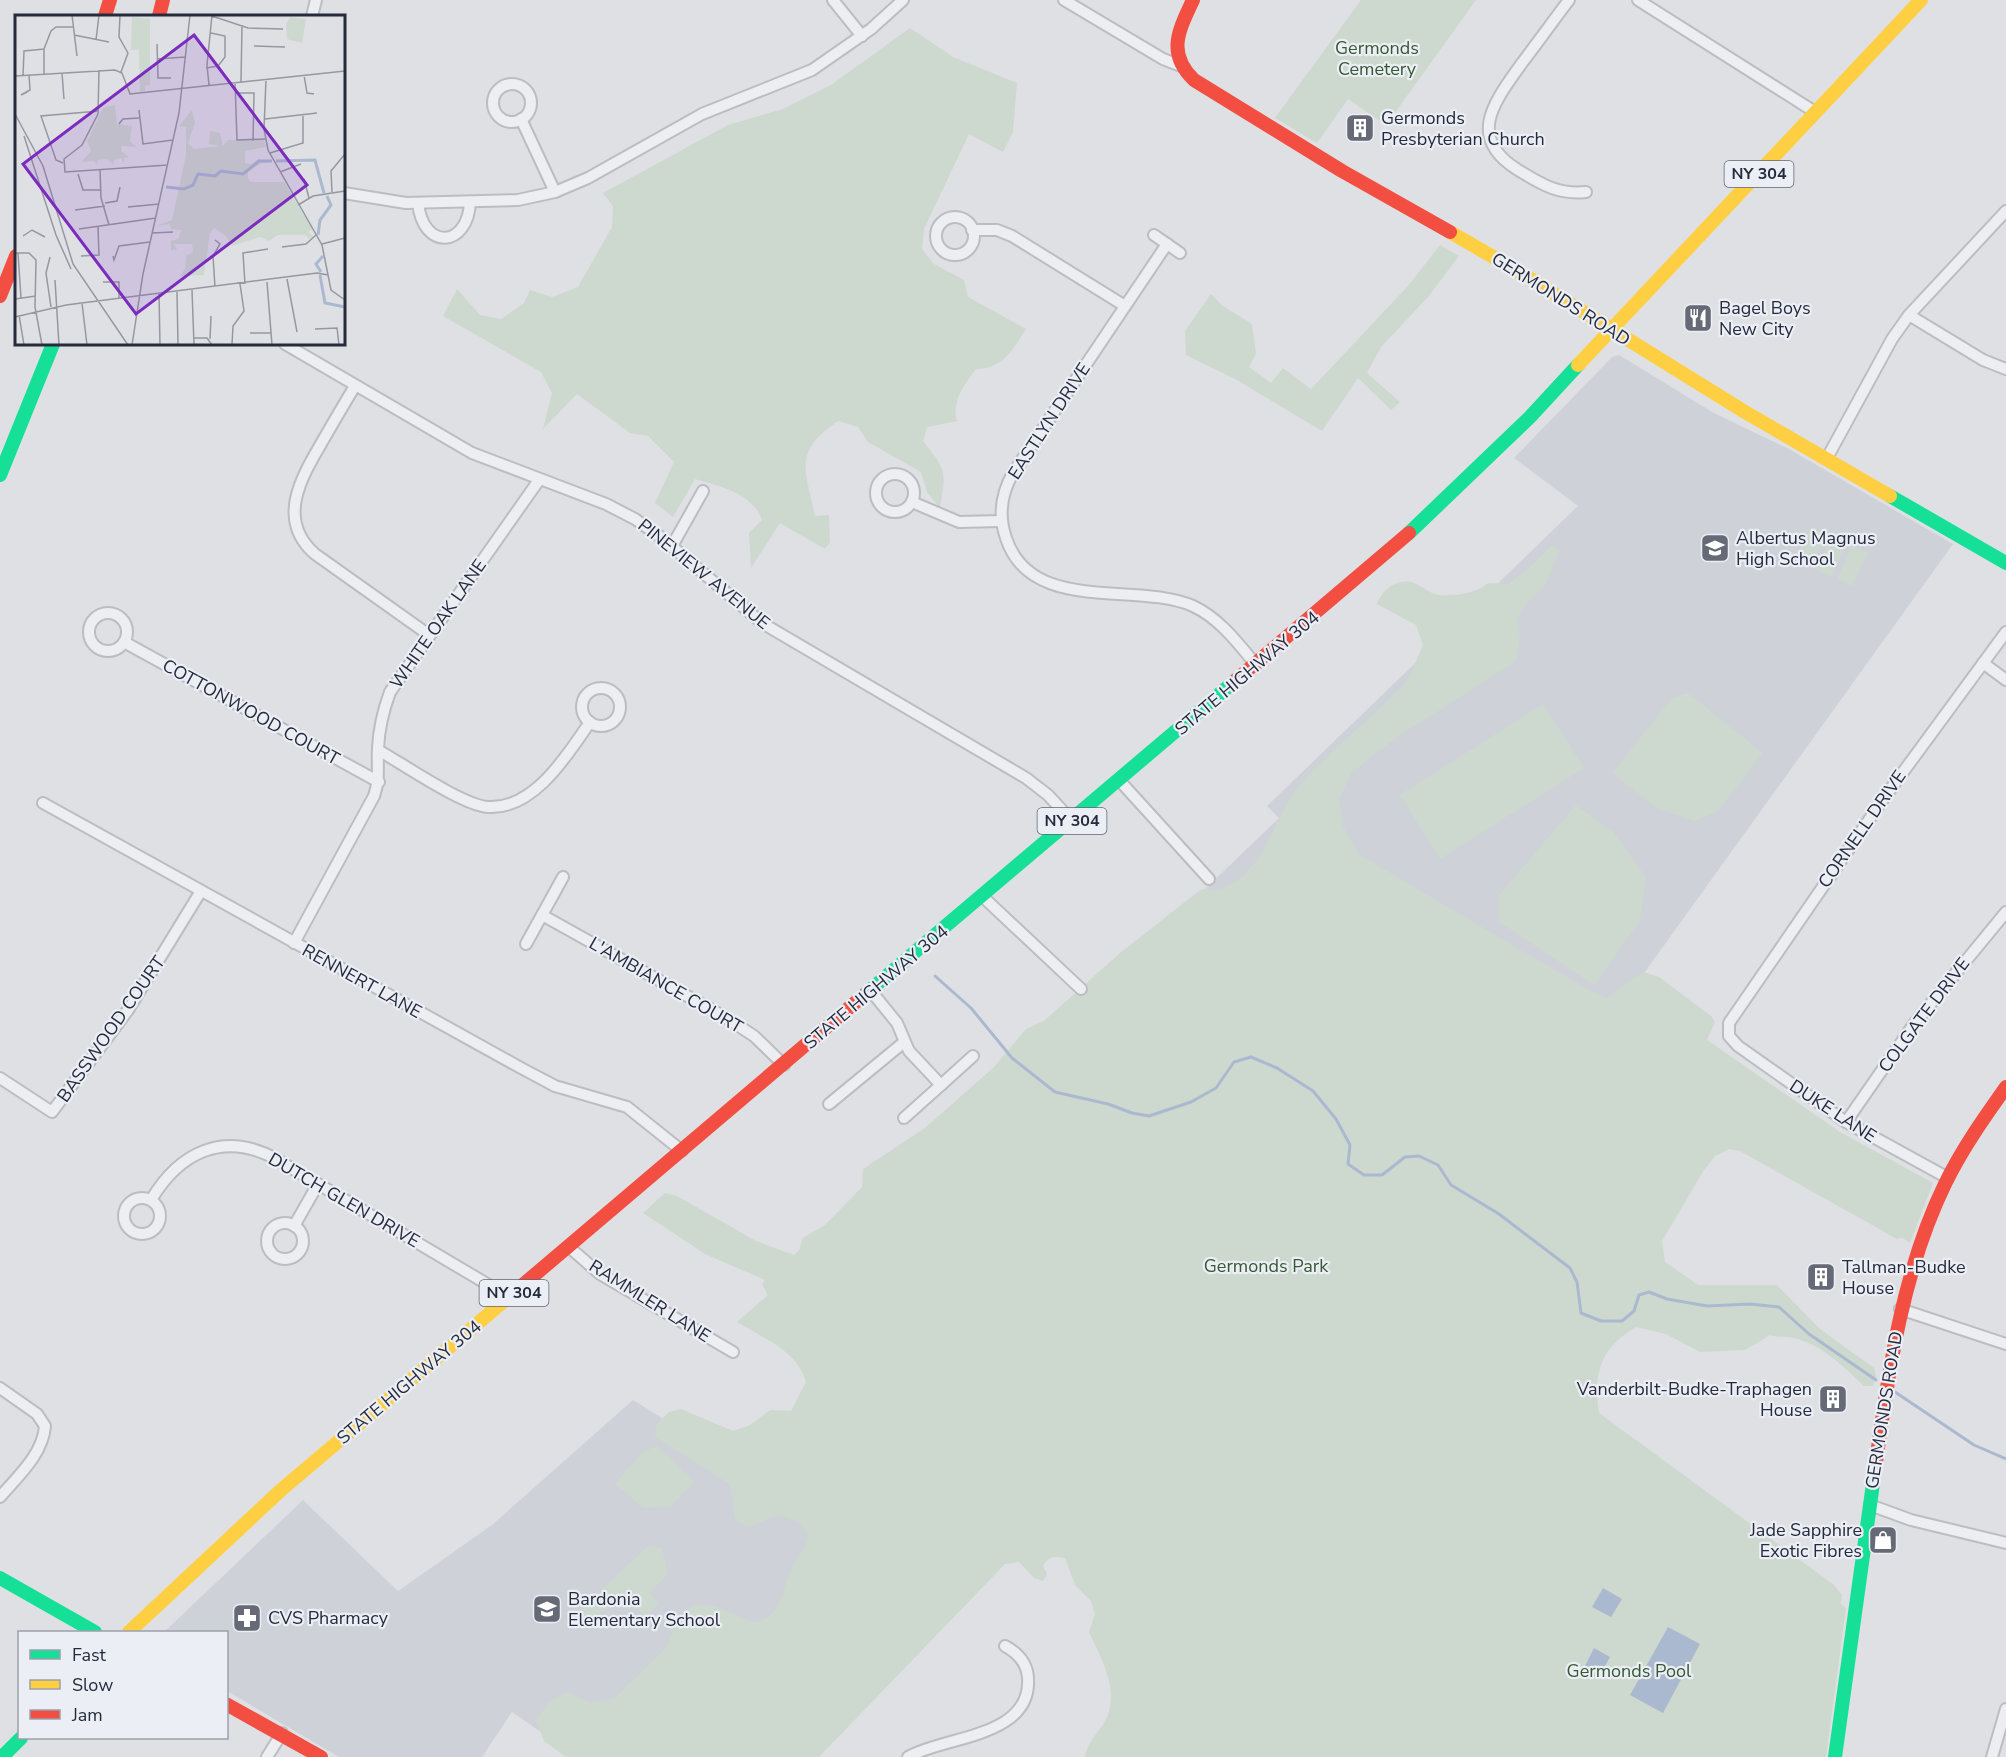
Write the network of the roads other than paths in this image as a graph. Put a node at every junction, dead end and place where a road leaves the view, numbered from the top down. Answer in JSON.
{"nodes":[{"id":1,"x":110,"y":0,"type":"edge"},
{"id":2,"x":163,"y":0,"type":"edge"},
{"id":3,"x":316,"y":0,"type":"edge"},
{"id":4,"x":833,"y":0,"type":"edge"},
{"id":5,"x":903,"y":0,"type":"edge"},
{"id":6,"x":1064,"y":0,"type":"edge"},
{"id":7,"x":1193,"y":0,"type":"edge"},
{"id":8,"x":1569,"y":0,"type":"edge"},
{"id":9,"x":1638,"y":0,"type":"edge"},
{"id":10,"x":1921,"y":0,"type":"edge"},
{"id":11,"x":105,"y":15,"type":"edge"},
{"id":12,"x":159,"y":15,"type":"edge"},
{"id":13,"x":312,"y":15,"type":"edge"},
{"id":14,"x":862,"y":36,"type":"junction"},
{"id":15,"x":1181,"y":66,"type":"junction"},
{"id":16,"x":1815,"y":112,"type":"junction"},
{"id":17,"x":520,"y":119,"type":"dead end"},
{"id":18,"x":555,"y":192,"type":"junction"},
{"id":19,"x":1586,"y":192,"type":"dead end"},
{"id":20,"x":345,"y":193,"type":"edge"},
{"id":21,"x":470,"y":202,"type":"junction"},
{"id":22,"x":418,"y":203,"type":"junction"},
{"id":23,"x":2006,"y":211,"type":"edge"},
{"id":24,"x":972,"y":230,"type":"dead end"},
{"id":25,"x":1154,"y":235,"type":"dead end"},
{"id":26,"x":1167,"y":244,"type":"junction"},
{"id":27,"x":1180,"y":253,"type":"dead end"},
{"id":28,"x":15,"y":258,"type":"edge"},
{"id":29,"x":0,"y":296,"type":"edge"},
{"id":30,"x":1125,"y":306,"type":"junction"},
{"id":31,"x":1909,"y":315,"type":"junction"},
{"id":32,"x":1612,"y":330,"type":"junction"},
{"id":33,"x":53,"y":345,"type":"edge"},
{"id":34,"x":287,"y":345,"type":"edge"},
{"id":35,"x":2006,"y":369,"type":"edge"},
{"id":36,"x":355,"y":386,"type":"junction"},
{"id":37,"x":1827,"y":458,"type":"junction"},
{"id":38,"x":0,"y":475,"type":"edge"},
{"id":39,"x":539,"y":480,"type":"junction"},
{"id":40,"x":703,"y":491,"type":"dead end"},
{"id":41,"x":912,"y":502,"type":"dead end"},
{"id":42,"x":1001,"y":521,"type":"junction"},
{"id":43,"x":672,"y":546,"type":"junction"},
{"id":44,"x":2006,"y":563,"type":"edge"},
{"id":45,"x":2006,"y":632,"type":"edge"},
{"id":46,"x":429,"y":634,"type":"junction"},
{"id":47,"x":124,"y":642,"type":"dead end"},
{"id":48,"x":1983,"y":663,"type":"junction"},
{"id":49,"x":1256,"y":665,"type":"junction"},
{"id":50,"x":2006,"y":681,"type":"edge"},
{"id":51,"x":590,"y":722,"type":"dead end"},
{"id":52,"x":378,"y":750,"type":"junction"},
{"id":53,"x":1119,"y":780,"type":"junction"},
{"id":54,"x":379,"y":782,"type":"junction"},
{"id":55,"x":43,"y":803,"type":"dead end"},
{"id":56,"x":1072,"y":821,"type":"junction"},
{"id":57,"x":563,"y":877,"type":"dead end"},
{"id":58,"x":1209,"y":879,"type":"dead end"},
{"id":59,"x":201,"y":891,"type":"junction"},
{"id":60,"x":982,"y":896,"type":"junction"},
{"id":61,"x":2006,"y":912,"type":"edge"},
{"id":62,"x":542,"y":915,"type":"junction"},
{"id":63,"x":294,"y":943,"type":"junction"},
{"id":64,"x":526,"y":944,"type":"dead end"},
{"id":65,"x":1081,"y":989,"type":"dead end"},
{"id":66,"x":871,"y":991,"type":"junction"},
{"id":67,"x":1729,"y":1032,"type":"joint"},
{"id":68,"x":903,"y":1043,"type":"junction"},
{"id":69,"x":974,"y":1056,"type":"dead end"},
{"id":70,"x":784,"y":1065,"type":"junction"},
{"id":71,"x":0,"y":1078,"type":"edge"},
{"id":72,"x":941,"y":1085,"type":"junction"},
{"id":73,"x":2006,"y":1087,"type":"edge"},
{"id":74,"x":829,"y":1104,"type":"dead end"},
{"id":75,"x":904,"y":1118,"type":"dead end"},
{"id":76,"x":1846,"y":1122,"type":"junction"},
{"id":77,"x":682,"y":1151,"type":"junction"},
{"id":78,"x":1948,"y":1178,"type":"junction"},
{"id":79,"x":318,"y":1184,"type":"junction"},
{"id":80,"x":151,"y":1200,"type":"dead end"},
{"id":81,"x":294,"y":1226,"type":"dead end"},
{"id":82,"x":569,"y":1247,"type":"junction"},
{"id":83,"x":509,"y":1297,"type":"junction"},
{"id":84,"x":1900,"y":1309,"type":"junction"},
{"id":85,"x":2006,"y":1344,"type":"edge"},
{"id":86,"x":733,"y":1352,"type":"dead end"},
{"id":87,"x":0,"y":1388,"type":"edge"},
{"id":88,"x":0,"y":1497,"type":"edge"},
{"id":89,"x":1869,"y":1505,"type":"junction"},
{"id":90,"x":2006,"y":1543,"type":"edge"},
{"id":91,"x":0,"y":1578,"type":"edge"},
{"id":92,"x":93,"y":1631,"type":"edge"},
{"id":93,"x":130,"y":1631,"type":"edge"},
{"id":94,"x":1005,"y":1646,"type":"dead end"},
{"id":95,"x":228,"y":1705,"type":"edge"},
{"id":96,"x":2006,"y":1709,"type":"edge"},
{"id":97,"x":282,"y":1733,"type":"junction"},
{"id":98,"x":19,"y":1739,"type":"edge"},
{"id":99,"x":2,"y":1757,"type":"edge"},
{"id":100,"x":267,"y":1757,"type":"edge"},
{"id":101,"x":321,"y":1757,"type":"edge"},
{"id":102,"x":908,"y":1757,"type":"edge"},
{"id":103,"x":1835,"y":1757,"type":"edge"},
{"id":104,"x":1992,"y":1757,"type":"edge"}],
"edges":[{"from":1,"to":11,"type":"main road"},
{"from":2,"to":12,"type":"main road"},
{"from":3,"to":13,"type":"street"},
{"from":4,"to":14,"type":"street"},
{"from":5,"to":14,"type":"street"},
{"from":6,"to":15,"type":"street"},
{"from":7,"to":15,"type":"main road"},
{"from":8,"to":19,"type":"street"},
{"from":9,"to":16,"type":"street"},
{"from":10,"to":16,"type":"main road","number":"NY 304"},
{"from":14,"to":18,"type":"street"},
{"from":15,"to":32,"type":"main road","name":"GERMONDS ROAD"},
{"from":16,"to":32,"type":"main road","number":"NY 304"},
{"from":17,"to":18,"type":"street"},
{"from":18,"to":21,"type":"street"},
{"from":20,"to":22,"type":"street"},
{"from":21,"to":22,"type":"street"},
{"from":21,"to":22,"type":"street"},
{"from":23,"to":31,"type":"street"},
{"from":24,"to":30,"type":"street"},
{"from":25,"to":26,"type":"street"},
{"from":26,"to":27,"type":"street"},
{"from":26,"to":30,"type":"street","name":"EASTLYN DRIVE"},
{"from":28,"to":29,"type":"main road"},
{"from":30,"to":42,"type":"street","name":"EASTLYN DRIVE"},
{"from":31,"to":35,"type":"street"},
{"from":31,"to":37,"type":"street"},
{"from":32,"to":37,"type":"main road","name":"GERMONDS ROAD"},
{"from":32,"to":49,"type":"main road","name":"STATE HIGHWAY 304","number":"NY 304"},
{"from":33,"to":38,"type":"main road"},
{"from":34,"to":36,"type":"street","name":"PINEVIEW AVENUE"},
{"from":36,"to":39,"type":"street","name":"PINEVIEW AVENUE"},
{"from":36,"to":46,"type":"street"},
{"from":37,"to":44,"type":"main road","name":"GERMONDS ROAD"},
{"from":39,"to":43,"type":"street","name":"PINEVIEW AVENUE"},
{"from":39,"to":46,"type":"street","name":"WHITE OAK LANE"},
{"from":40,"to":43,"type":"street"},
{"from":41,"to":42,"type":"street"},
{"from":42,"to":49,"type":"street","name":"EASTLYN DRIVE"},
{"from":43,"to":56,"type":"street","name":"PINEVIEW AVENUE"},
{"from":45,"to":48,"type":"street","name":"CORNELL DRIVE"},
{"from":46,"to":52,"type":"street","name":"WHITE OAK LANE"},
{"from":47,"to":54,"type":"street","name":"COTTONWOOD COURT"},
{"from":48,"to":50,"type":"street"},
{"from":48,"to":67,"type":"street","name":"CORNELL DRIVE"},
{"from":49,"to":53,"type":"main road","name":"STATE HIGHWAY 304","number":"NY 304"},
{"from":51,"to":52,"type":"street"},
{"from":52,"to":54,"type":"street","name":"WHITE OAK LANE"},
{"from":53,"to":56,"type":"main road","name":"STATE HIGHWAY 304","number":"NY 304"},
{"from":53,"to":58,"type":"street"},
{"from":54,"to":63,"type":"street","name":"WHITE OAK LANE"},
{"from":55,"to":59,"type":"street","name":"RENNERT LANE"},
{"from":56,"to":60,"type":"main road","name":"STATE HIGHWAY 304","number":"NY 304"},
{"from":57,"to":62,"type":"street"},
{"from":59,"to":63,"type":"street","name":"RENNERT LANE"},
{"from":59,"to":71,"type":"street","name":"BASSWOOD COURT"},
{"from":60,"to":65,"type":"street"},
{"from":60,"to":66,"type":"main road","name":"STATE HIGHWAY 304","number":"NY 304"},
{"from":61,"to":76,"type":"street","name":"COLGATE DRIVE"},
{"from":62,"to":64,"type":"street"},
{"from":62,"to":70,"type":"street","name":"L'AMBIANCE COURT"},
{"from":63,"to":77,"type":"street","name":"RENNERT LANE"},
{"from":66,"to":68,"type":"street"},
{"from":66,"to":70,"type":"main road","name":"STATE HIGHWAY 304","number":"NY 304"},
{"from":67,"to":76,"type":"street","name":"DUKE LANE"},
{"from":68,"to":72,"type":"street"},
{"from":68,"to":74,"type":"street"},
{"from":69,"to":72,"type":"street"},
{"from":70,"to":77,"type":"main road","name":"STATE HIGHWAY 304","number":"NY 304"},
{"from":72,"to":75,"type":"street"},
{"from":73,"to":78,"type":"main road","name":"GERMONDS ROAD"},
{"from":76,"to":78,"type":"street","name":"DUKE LANE"},
{"from":77,"to":82,"type":"main road","name":"STATE HIGHWAY 304","number":"NY 304"},
{"from":78,"to":84,"type":"main road","name":"GERMONDS ROAD"},
{"from":79,"to":80,"type":"street","name":"DUTCH GLEN DRIVE"},
{"from":79,"to":81,"type":"street"},
{"from":79,"to":83,"type":"street","name":"DUTCH GLEN DRIVE"},
{"from":82,"to":83,"type":"main road","name":"STATE HIGHWAY 304","number":"NY 304"},
{"from":82,"to":86,"type":"street","name":"RAMMLER LANE"},
{"from":83,"to":93,"type":"main road","name":"STATE HIGHWAY 304","number":"NY 304"},
{"from":84,"to":85,"type":"street"},
{"from":84,"to":89,"type":"main road","name":"GERMONDS ROAD"},
{"from":87,"to":88,"type":"street"},
{"from":89,"to":90,"type":"street"},
{"from":89,"to":103,"type":"main road","name":"GERMONDS ROAD"},
{"from":91,"to":92,"type":"main road"},
{"from":94,"to":102,"type":"street"},
{"from":95,"to":97,"type":"main road"},
{"from":96,"to":104,"type":"street"},
{"from":97,"to":100,"type":"street"},
{"from":97,"to":101,"type":"main road"},
{"from":98,"to":99,"type":"main road"}]}
